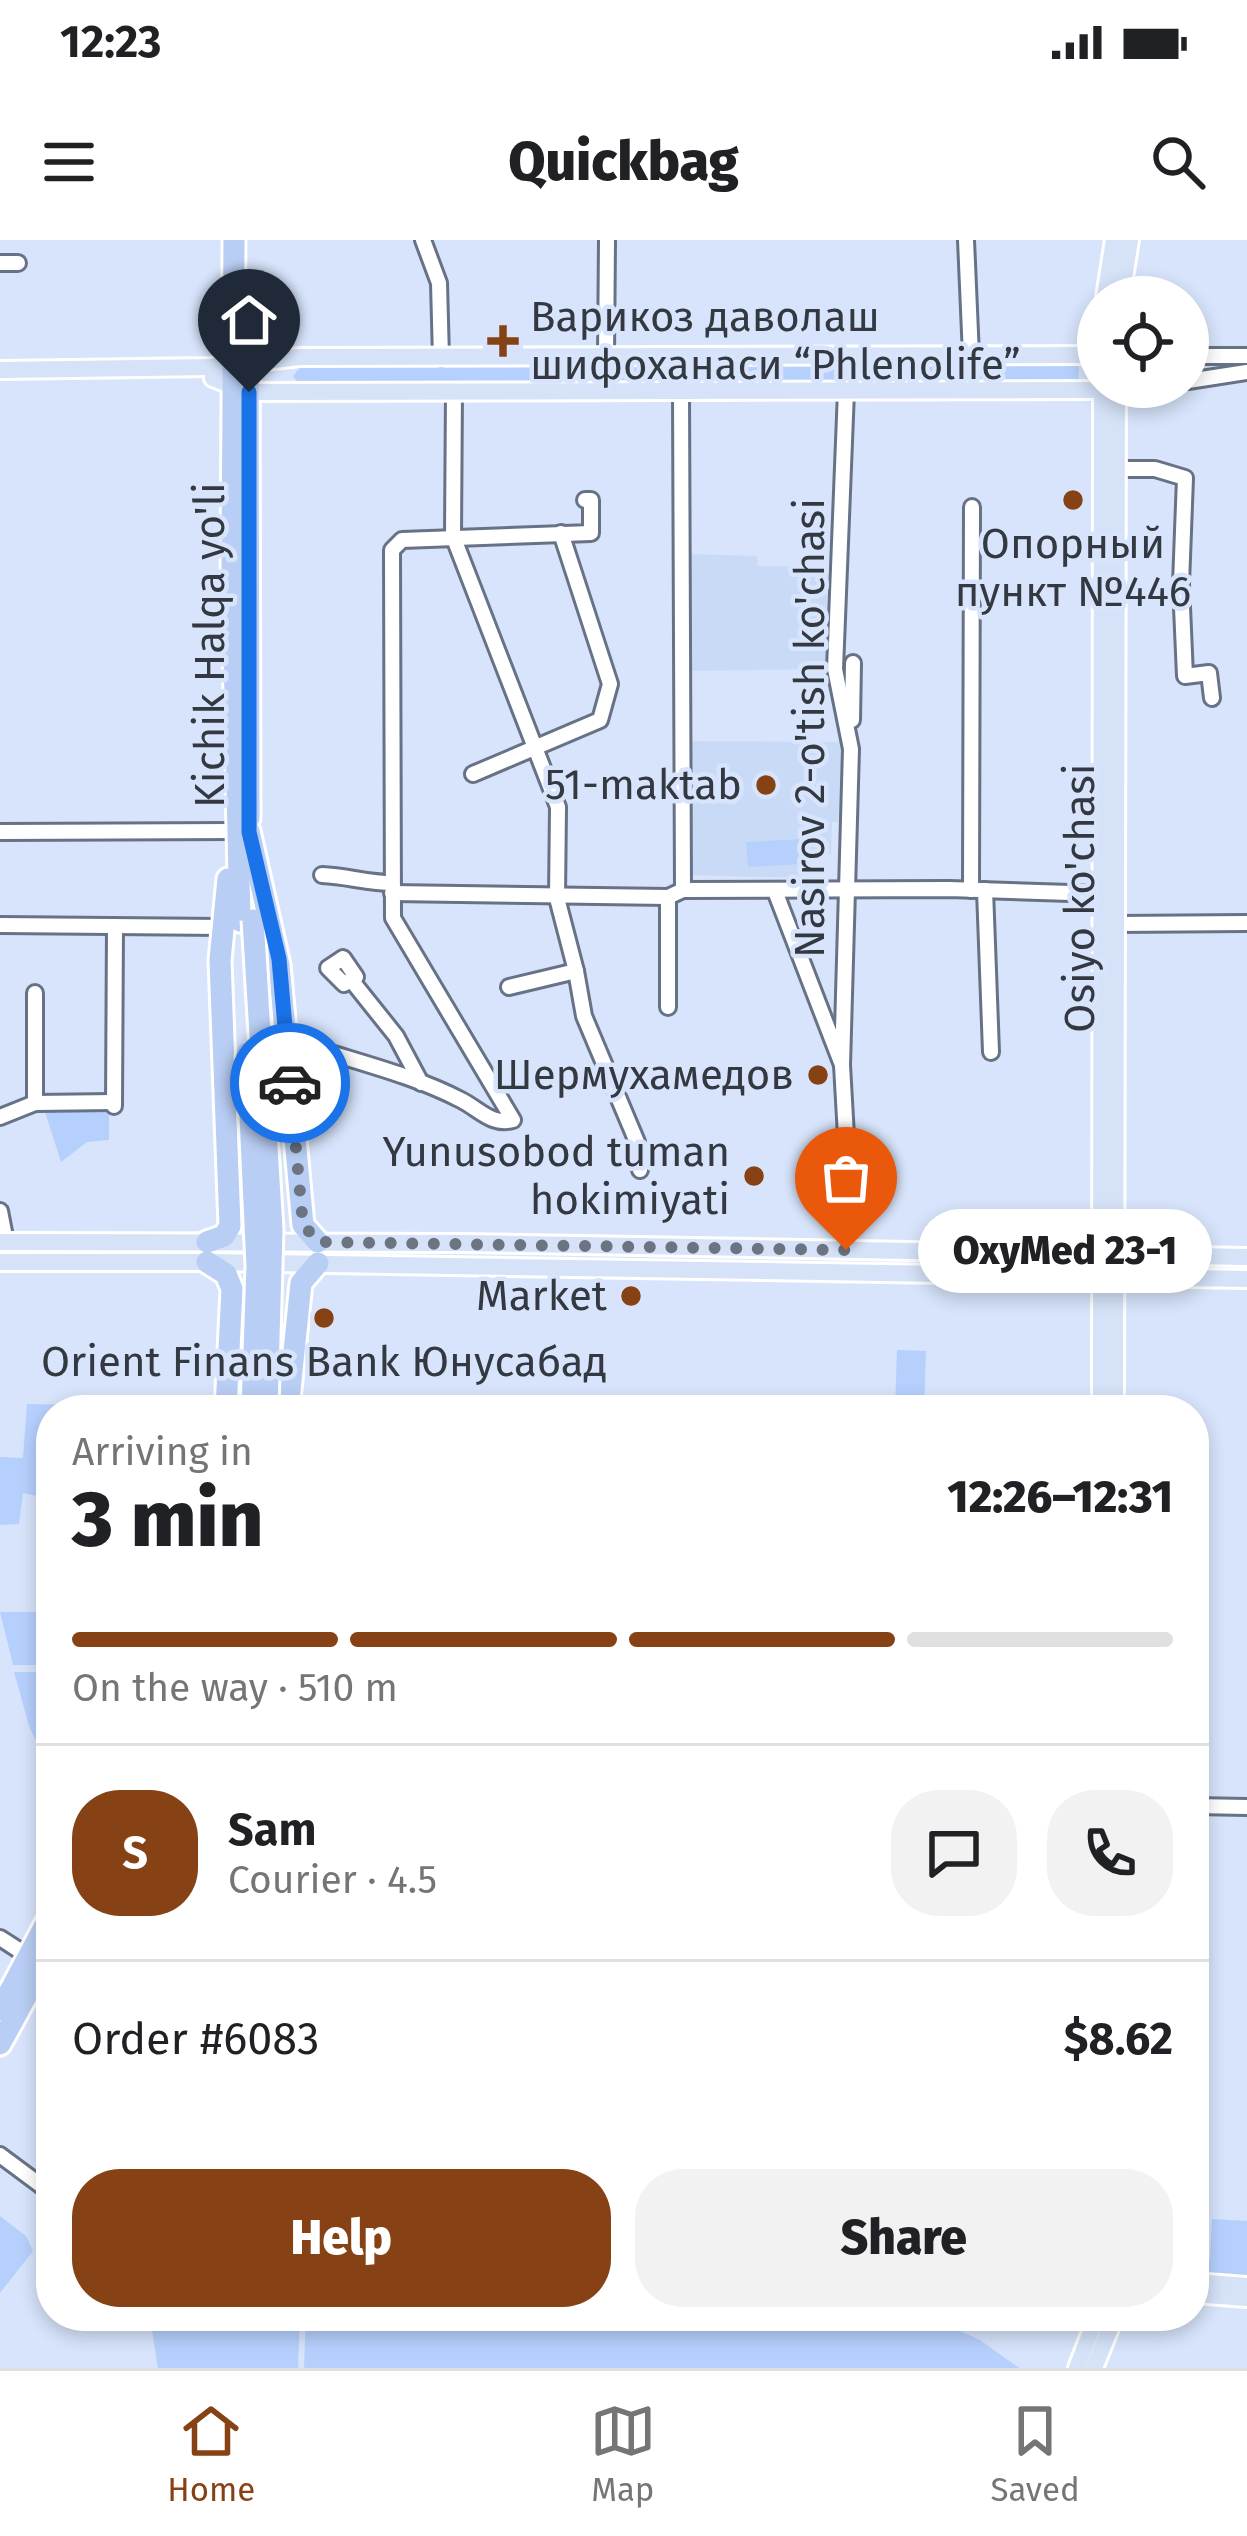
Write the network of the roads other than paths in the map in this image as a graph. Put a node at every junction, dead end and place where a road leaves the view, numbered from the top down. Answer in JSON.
{"nodes":[{"id":1,"x":234,"y":240,"type":"edge"},
{"id":2,"x":247,"y":240,"type":"edge"},
{"id":3,"x":423,"y":240,"type":"edge"},
{"id":4,"x":607,"y":240,"type":"edge"},
{"id":5,"x":966,"y":240,"type":"edge"},
{"id":6,"x":1114,"y":240,"type":"edge"},
{"id":7,"x":1130,"y":240,"type":"edge"},
{"id":8,"x":0,"y":263,"type":"edge"},
{"id":9,"x":18,"y":263,"type":"dead end"},
{"id":10,"x":1108,"y":276,"type":"edge"},
{"id":11,"x":1124,"y":276,"type":"edge"},
{"id":12,"x":971,"y":356,"type":"junction"},
{"id":13,"x":1077,"y":356,"type":"edge"},
{"id":14,"x":300,"y":357,"type":"junction"},
{"id":15,"x":441,"y":358,"type":"junction"},
{"id":16,"x":606,"y":358,"type":"junction"},
{"id":17,"x":682,"y":358,"type":"junction"},
{"id":18,"x":1209,"y":359,"type":"edge"},
{"id":19,"x":1245,"y":364,"type":"edge"},
{"id":20,"x":0,"y":370,"type":"edge"},
{"id":21,"x":235,"y":375,"type":"junction"},
{"id":22,"x":1209,"y":375,"type":"edge"},
{"id":23,"x":0,"y":380,"type":"edge"},
{"id":24,"x":1077,"y":389,"type":"edge"},
{"id":25,"x":681,"y":391,"type":"junction"},
{"id":26,"x":846,"y":391,"type":"junction"},
{"id":27,"x":297,"y":392,"type":"junction"},
{"id":28,"x":454,"y":392,"type":"junction"},
{"id":29,"x":1109,"y":408,"type":"edge"},
{"id":30,"x":1111,"y":408,"type":"edge"},
{"id":31,"x":1117,"y":469,"type":"junction"},
{"id":32,"x":585,"y":500,"type":"dead end"},
{"id":33,"x":972,"y":507,"type":"dead end"},
{"id":34,"x":561,"y":533,"type":"junction"},
{"id":35,"x":453,"y":536,"type":"junction"},
{"id":36,"x":853,"y":663,"type":"dead end"},
{"id":37,"x":1212,"y":698,"type":"dead end"},
{"id":38,"x":538,"y":747,"type":"junction"},
{"id":39,"x":851,"y":749,"type":"junction"},
{"id":40,"x":473,"y":774,"type":"dead end"},
{"id":41,"x":242,"y":831,"type":"junction"},
{"id":42,"x":0,"y":832,"type":"edge"},
{"id":43,"x":322,"y":875,"type":"dead end"},
{"id":44,"x":392,"y":888,"type":"junction"},
{"id":45,"x":846,"y":889,"type":"junction"},
{"id":46,"x":978,"y":890,"type":"junction"},
{"id":47,"x":775,"y":891,"type":"junction"},
{"id":48,"x":676,"y":894,"type":"junction"},
{"id":49,"x":1101,"y":894,"type":"junction"},
{"id":50,"x":557,"y":898,"type":"junction"},
{"id":51,"x":1247,"y":923,"type":"edge"},
{"id":52,"x":232,"y":924,"type":"junction"},
{"id":53,"x":1116,"y":924,"type":"junction"},
{"id":54,"x":0,"y":925,"type":"edge"},
{"id":55,"x":115,"y":926,"type":"junction"},
{"id":56,"x":576,"y":971,"type":"junction"},
{"id":57,"x":352,"y":980,"type":"dead end"},
{"id":58,"x":509,"y":987,"type":"dead end"},
{"id":59,"x":35,"y":993,"type":"dead end"},
{"id":60,"x":668,"y":1007,"type":"dead end"},
{"id":61,"x":288,"y":1046,"type":"junction"},
{"id":62,"x":992,"y":1052,"type":"dead end"},
{"id":63,"x":842,"y":1065,"type":"junction"},
{"id":64,"x":421,"y":1083,"type":"junction"},
{"id":65,"x":35,"y":1103,"type":"junction"},
{"id":66,"x":0,"y":1117,"type":"edge"},
{"id":67,"x":292,"y":1135,"type":"junction"},
{"id":68,"x":227,"y":1137,"type":"junction"},
{"id":69,"x":847,"y":1154,"type":"dead end"},
{"id":70,"x":640,"y":1170,"type":"dead end"},
{"id":71,"x":300,"y":1204,"type":"junction"},
{"id":72,"x":230,"y":1206,"type":"junction"},
{"id":73,"x":0,"y":1211,"type":"edge"},
{"id":74,"x":3,"y":1242,"type":"edge"},
{"id":75,"x":527,"y":1244,"type":"junction"},
{"id":76,"x":906,"y":1250,"type":"junction"},
{"id":77,"x":207,"y":1252,"type":"junction"},
{"id":78,"x":318,"y":1253,"type":"junction"},
{"id":79,"x":1108,"y":1255,"type":"junction"},
{"id":80,"x":1247,"y":1257,"type":"edge"},
{"id":81,"x":0,"y":1262,"type":"edge"},
{"id":82,"x":528,"y":1266,"type":"junction"},
{"id":83,"x":908,"y":1273,"type":"junction"},
{"id":84,"x":1108,"y":1276,"type":"junction"},
{"id":85,"x":1247,"y":1279,"type":"edge"},
{"id":86,"x":233,"y":1300,"type":"junction"},
{"id":87,"x":298,"y":1313,"type":"junction"},
{"id":88,"x":230,"y":1371,"type":"junction"},
{"id":89,"x":292,"y":1378,"type":"junction"},
{"id":90,"x":228,"y":1395,"type":"edge"},
{"id":91,"x":253,"y":1395,"type":"edge"},
{"id":92,"x":267,"y":1395,"type":"edge"},
{"id":93,"x":290,"y":1395,"type":"edge"},
{"id":94,"x":1102,"y":1395,"type":"edge"},
{"id":95,"x":1114,"y":1395,"type":"edge"},
{"id":96,"x":1209,"y":1806,"type":"edge"},
{"id":97,"x":1247,"y":1807,"type":"edge"},
{"id":98,"x":0,"y":1938,"type":"edge"},
{"id":99,"x":36,"y":1952,"type":"edge"},
{"id":100,"x":36,"y":1960,"type":"edge"},
{"id":101,"x":36,"y":1963,"type":"edge"},
{"id":102,"x":0,"y":2010,"type":"edge"},
{"id":103,"x":0,"y":2044,"type":"edge"},
{"id":104,"x":0,"y":2155,"type":"edge"},
{"id":105,"x":36,"y":2182,"type":"edge"},
{"id":106,"x":1209,"y":2283,"type":"edge"},
{"id":107,"x":1247,"y":2286,"type":"edge"},
{"id":108,"x":1209,"y":2295,"type":"edge"},
{"id":109,"x":1247,"y":2298,"type":"edge"},
{"id":110,"x":1091,"y":2331,"type":"edge"},
{"id":111,"x":1109,"y":2331,"type":"edge"},
{"id":112,"x":1077,"y":2368,"type":"edge"},
{"id":113,"x":1094,"y":2368,"type":"edge"}],
"edges":[{"from":1,"to":21,"type":"highway","name":"Kichik Halqa yo'li"},
{"from":2,"to":21,"type":"highway","name":"Kichik Halqa yo'li"},
{"from":3,"to":15,"type":"street"},
{"from":4,"to":16,"type":"street"},
{"from":5,"to":12,"type":"street"},
{"from":6,"to":10,"type":"main road"},
{"from":7,"to":11,"type":"main road"},
{"from":8,"to":9,"type":"street"},
{"from":12,"to":13,"type":"main road"},
{"from":12,"to":17,"type":"main road"},
{"from":14,"to":15,"type":"main road"},
{"from":14,"to":21,"type":"main road"},
{"from":14,"to":27,"type":"main road"},
{"from":15,"to":16,"type":"main road"},
{"from":16,"to":17,"type":"main road"},
{"from":17,"to":25,"type":"main road"},
{"from":18,"to":19,"type":"street"},
{"from":19,"to":22,"type":"street"},
{"from":20,"to":21,"type":"main road"},
{"from":21,"to":23,"type":"main road"},
{"from":21,"to":27,"type":"main road"},
{"from":21,"to":41,"type":"highway","name":"Kichik Halqa yo'li"},
{"from":24,"to":26,"type":"main road"},
{"from":25,"to":26,"type":"main road"},
{"from":25,"to":28,"type":"main road"},
{"from":25,"to":48,"type":"street"},
{"from":26,"to":39,"type":"street","name":"Nasirov 2-o'tish ko'chasi"},
{"from":27,"to":28,"type":"main road"},
{"from":28,"to":35,"type":"street"},
{"from":29,"to":49,"type":"main road","name":"Osiyo ko'chasi"},
{"from":30,"to":31,"type":"main road","name":"Osiyo ko'chasi"},
{"from":31,"to":37,"type":"street"},
{"from":31,"to":53,"type":"main road","name":"Osiyo ko'chasi"},
{"from":32,"to":34,"type":"street"},
{"from":33,"to":46,"type":"street"},
{"from":34,"to":35,"type":"street"},
{"from":34,"to":38,"type":"street"},
{"from":35,"to":38,"type":"street"},
{"from":35,"to":44,"type":"street"},
{"from":36,"to":39,"type":"street"},
{"from":38,"to":40,"type":"street"},
{"from":38,"to":50,"type":"street"},
{"from":39,"to":45,"type":"street","name":"Nasirov 2-o'tish ko'chasi"},
{"from":41,"to":42,"type":"street"},
{"from":41,"to":52,"type":"highway","name":"Kichik Halqa yo'li"},
{"from":41,"to":52,"type":"highway"},
{"from":41,"to":61,"type":"highway"},
{"from":43,"to":44,"type":"street"},
{"from":44,"to":50,"type":"street"},
{"from":44,"to":64,"type":"street"},
{"from":45,"to":46,"type":"street"},
{"from":45,"to":47,"type":"street"},
{"from":45,"to":63,"type":"street","name":"Nasirov 2-o'tish ko'chasi"},
{"from":46,"to":49,"type":"street"},
{"from":46,"to":62,"type":"street"},
{"from":47,"to":48,"type":"street"},
{"from":47,"to":63,"type":"street"},
{"from":48,"to":50,"type":"street"},
{"from":48,"to":60,"type":"street"},
{"from":49,"to":79,"type":"main road","name":"Osiyo ko'chasi"},
{"from":50,"to":56,"type":"street"},
{"from":51,"to":53,"type":"street"},
{"from":52,"to":55,"type":"street"},
{"from":52,"to":68,"type":"highway"},
{"from":52,"to":91,"type":"highway","name":"Kichik Halqa yo'li","bridge":true},
{"from":52,"to":92,"type":"highway","name":"Kichik Halqa yo'li","bridge":true},
{"from":53,"to":79,"type":"main road","name":"Osiyo ko'chasi"},
{"from":54,"to":55,"type":"street"},
{"from":55,"to":65,"type":"street"},
{"from":56,"to":58,"type":"street"},
{"from":56,"to":70,"type":"street"},
{"from":57,"to":64,"type":"street"},
{"from":59,"to":65,"type":"street"},
{"from":61,"to":64,"type":"street"},
{"from":61,"to":67,"type":"highway"},
{"from":63,"to":69,"type":"street"},
{"from":65,"to":66,"type":"street"},
{"from":67,"to":68,"type":"highway"},
{"from":67,"to":71,"type":"highway"},
{"from":68,"to":72,"type":"highway"},
{"from":71,"to":72,"type":"highway"},
{"from":71,"to":78,"type":"highway"},
{"from":72,"to":77,"type":"highway"},
{"from":73,"to":74,"type":"street"},
{"from":74,"to":77,"type":"main road"},
{"from":75,"to":76,"type":"main road"},
{"from":75,"to":78,"type":"main road"},
{"from":75,"to":82,"type":"main road"},
{"from":76,"to":79,"type":"main road"},
{"from":76,"to":83,"type":"main road"},
{"from":77,"to":78,"type":"main road"},
{"from":77,"to":81,"type":"main road"},
{"from":77,"to":86,"type":"highway"},
{"from":78,"to":82,"type":"main road"},
{"from":78,"to":87,"type":"highway"},
{"from":79,"to":80,"type":"main road"},
{"from":79,"to":84,"type":"main road","name":"Osiyo ko'chasi"},
{"from":82,"to":83,"type":"main road"},
{"from":83,"to":84,"type":"main road"},
{"from":84,"to":85,"type":"main road"},
{"from":84,"to":94,"type":"main road","name":"Osiyo ko'chasi"},
{"from":84,"to":95,"type":"main road","name":"Osiyo ko'chasi"},
{"from":86,"to":87,"type":"highway"},
{"from":86,"to":88,"type":"highway"},
{"from":87,"to":89,"type":"highway"},
{"from":88,"to":89,"type":"highway"},
{"from":88,"to":90,"type":"highway"},
{"from":89,"to":93,"type":"highway"},
{"from":96,"to":97,"type":"street"},
{"from":98,"to":99,"type":"street"},
{"from":100,"to":102,"type":"highway"},
{"from":101,"to":103,"type":"highway"},
{"from":104,"to":105,"type":"street"},
{"from":106,"to":107,"type":"main road"},
{"from":108,"to":109,"type":"main road"},
{"from":110,"to":112,"type":"main road"},
{"from":111,"to":113,"type":"main road"}]}
